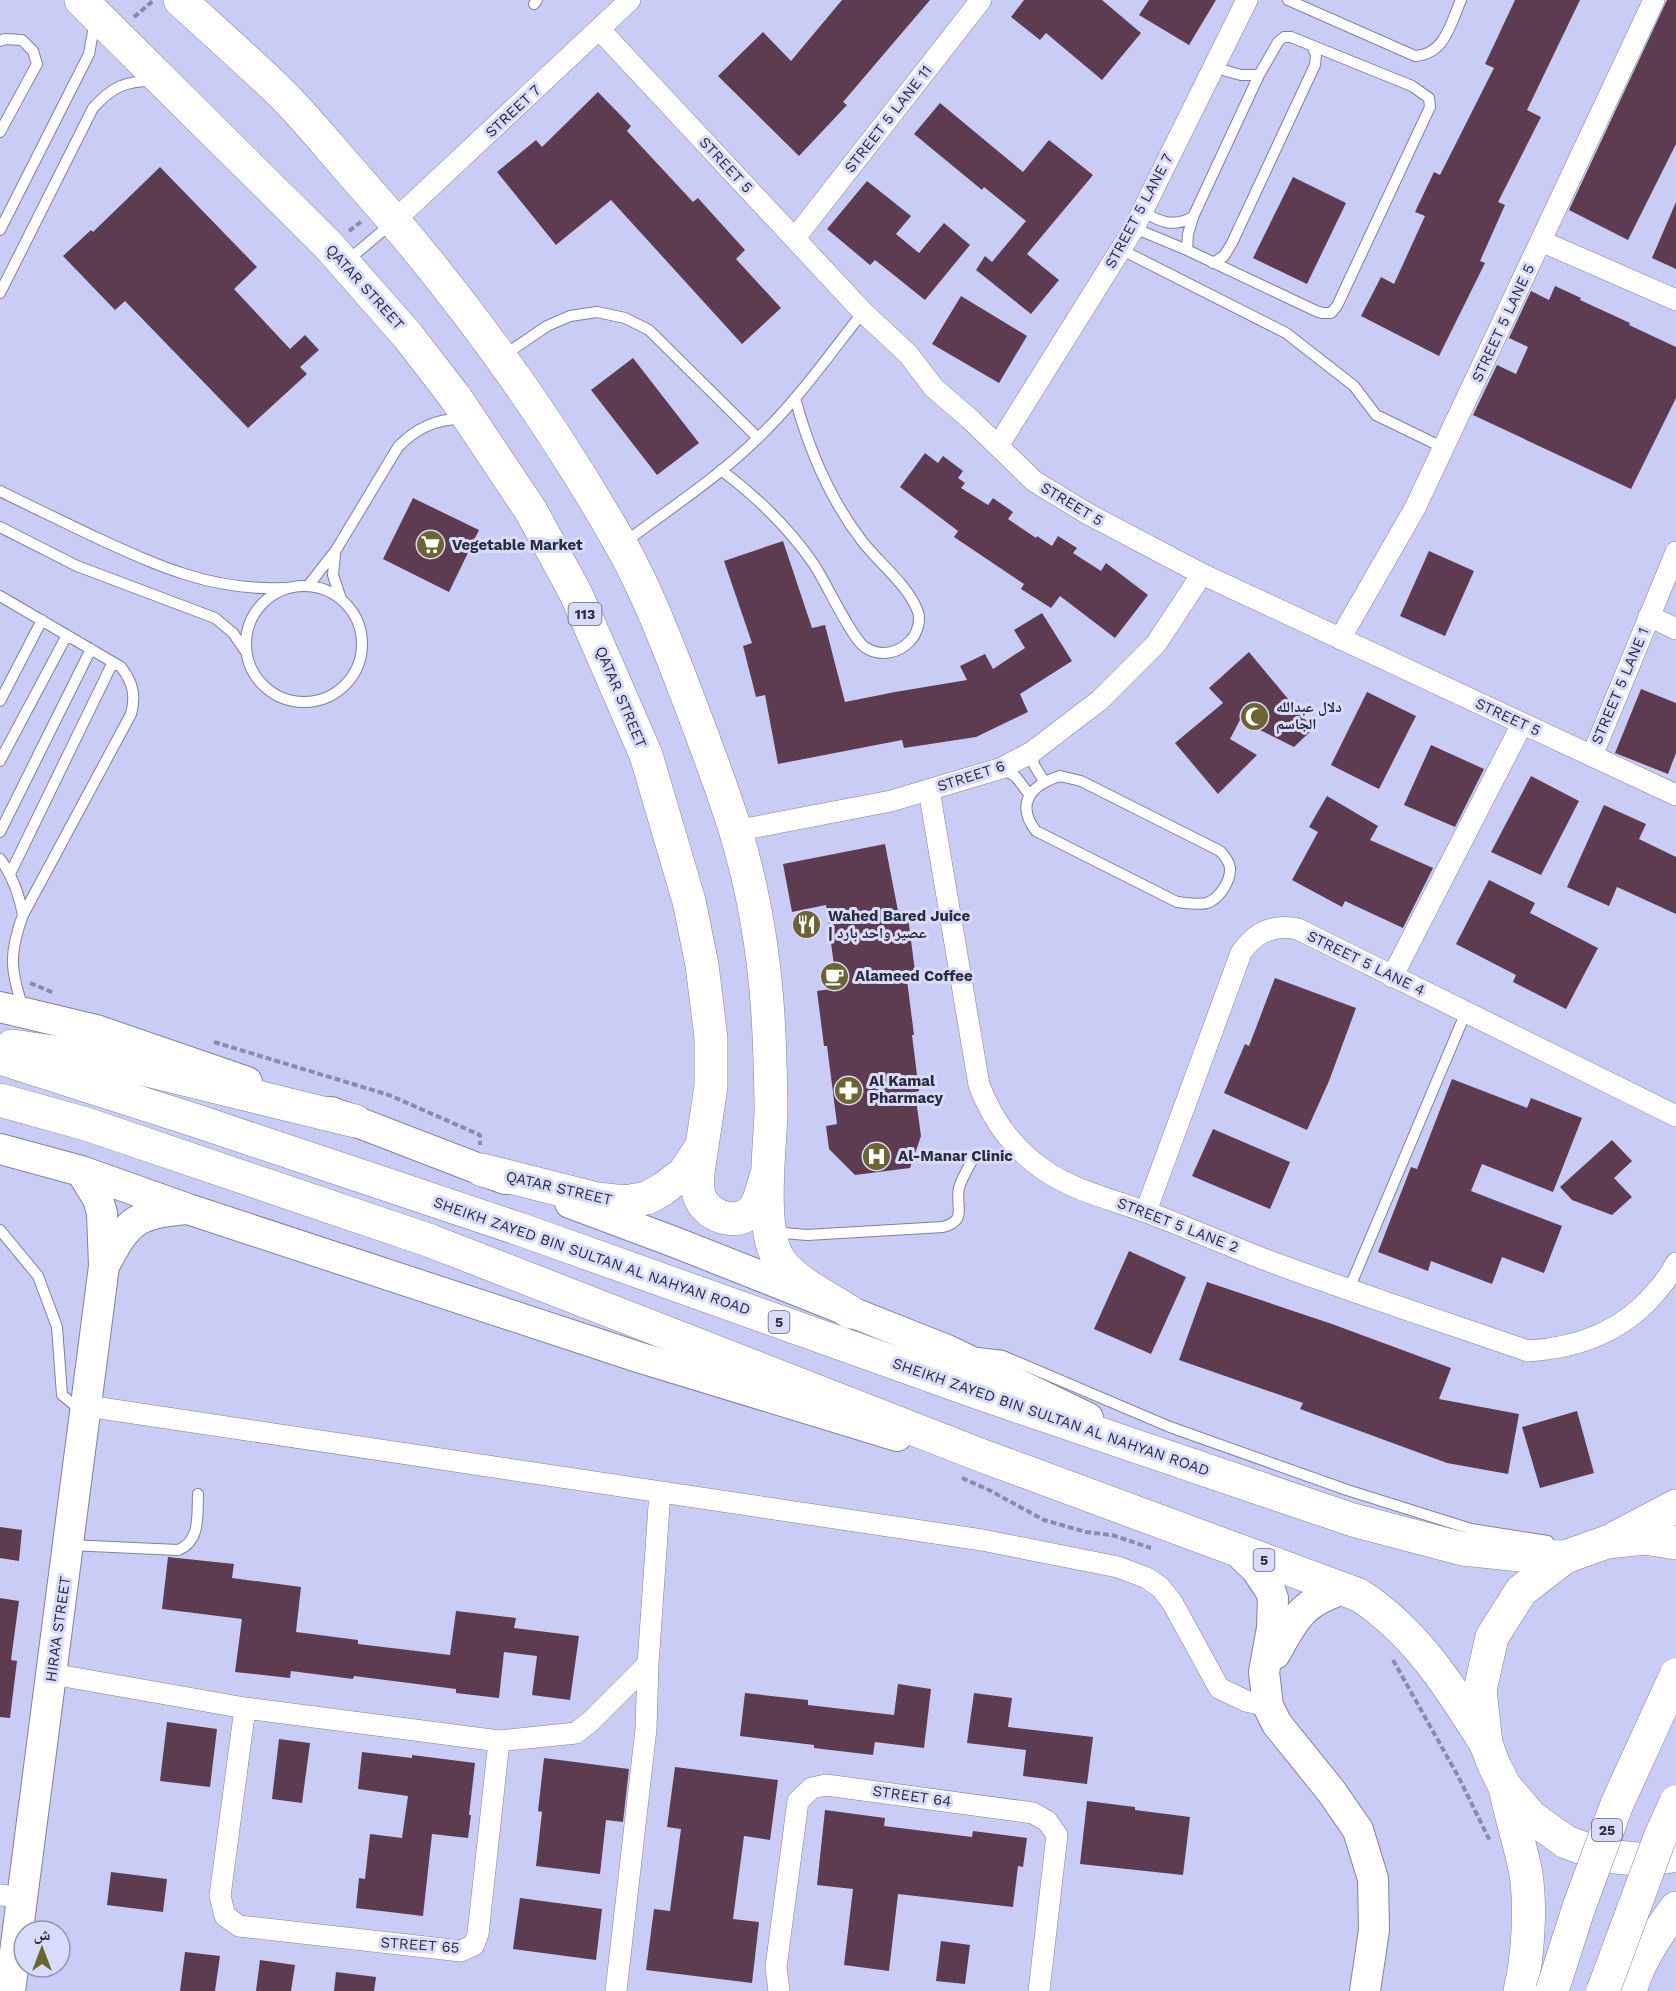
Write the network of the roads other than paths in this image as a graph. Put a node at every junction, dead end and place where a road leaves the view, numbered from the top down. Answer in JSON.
{"nodes":[{"id":1,"x":180,"y":0,"type":"edge"},
{"id":2,"x":630,"y":0,"type":"edge"},
{"id":3,"x":981,"y":0,"type":"edge"},
{"id":4,"x":1247,"y":0,"type":"edge"},
{"id":5,"x":1461,"y":0,"type":"edge"},
{"id":6,"x":1654,"y":0,"type":"edge"},
{"id":7,"x":1292,"y":1,"type":"edge"},
{"id":8,"x":84,"y":3,"type":"edge"},
{"id":9,"x":600,"y":30,"type":"junction"},
{"id":10,"x":0,"y":41,"type":"edge"},
{"id":11,"x":1312,"y":46,"type":"junction"},
{"id":12,"x":1212,"y":67,"type":"junction"},
{"id":13,"x":1259,"y":75,"type":"junction"},
{"id":14,"x":161,"y":80,"type":"junction"},
{"id":15,"x":0,"y":132,"type":"edge"},
{"id":16,"x":388,"y":213,"type":"junction"},
{"id":17,"x":1192,"y":217,"type":"junction"},
{"id":18,"x":1138,"y":219,"type":"junction"},
{"id":19,"x":0,"y":230,"type":"edge"},
{"id":20,"x":795,"y":238,"type":"junction"},
{"id":21,"x":1540,"y":241,"type":"junction"},
{"id":22,"x":1120,"y":249,"type":"junction"},
{"id":23,"x":1187,"y":250,"type":"junction"},
{"id":24,"x":337,"y":255,"type":"junction"},
{"id":25,"x":1213,"y":263,"type":"junction"},
{"id":26,"x":0,"y":293,"type":"edge"},
{"id":27,"x":1676,"y":300,"type":"edge"},
{"id":28,"x":863,"y":312,"type":"junction"},
{"id":29,"x":501,"y":357,"type":"junction"},
{"id":30,"x":795,"y":398,"type":"junction"},
{"id":31,"x":470,"y":420,"type":"junction"},
{"id":32,"x":758,"y":438,"type":"junction"},
{"id":33,"x":998,"y":446,"type":"junction"},
{"id":34,"x":1444,"y":448,"type":"junction"},
{"id":35,"x":721,"y":470,"type":"junction"},
{"id":36,"x":0,"y":492,"type":"edge"},
{"id":37,"x":0,"y":527,"type":"edge"},
{"id":38,"x":621,"y":545,"type":"junction"},
{"id":39,"x":336,"y":550,"type":"junction"},
{"id":40,"x":1676,"y":552,"type":"edge"},
{"id":41,"x":1202,"y":574,"type":"junction"},
{"id":42,"x":308,"y":586,"type":"junction"},
{"id":43,"x":292,"y":587,"type":"junction"},
{"id":44,"x":0,"y":596,"type":"edge"},
{"id":45,"x":341,"y":599,"type":"junction"},
{"id":46,"x":1649,"y":616,"type":"junction"},
{"id":47,"x":42,"y":620,"type":"junction"},
{"id":48,"x":1676,"y":629,"type":"edge"},
{"id":49,"x":67,"y":635,"type":"junction"},
{"id":50,"x":1340,"y":639,"type":"junction"},
{"id":51,"x":91,"y":649,"type":"junction"},
{"id":52,"x":246,"y":652,"type":"junction"},
{"id":53,"x":113,"y":662,"type":"junction"},
{"id":54,"x":0,"y":701,"type":"edge"},
{"id":55,"x":1522,"y":723,"type":"junction"},
{"id":56,"x":1032,"y":752,"type":"junction"},
{"id":57,"x":1592,"y":756,"type":"junction"},
{"id":58,"x":0,"y":761,"type":"edge"},
{"id":59,"x":1002,"y":768,"type":"junction"},
{"id":60,"x":1044,"y":781,"type":"junction"},
{"id":61,"x":929,"y":790,"type":"junction"},
{"id":62,"x":1029,"y":794,"type":"junction"},
{"id":63,"x":1676,"y":795,"type":"edge"},
{"id":64,"x":735,"y":831,"type":"junction"},
{"id":65,"x":0,"y":832,"type":"edge"},
{"id":66,"x":0,"y":859,"type":"edge"},
{"id":67,"x":10,"y":874,"type":"junction"},
{"id":68,"x":23,"y":915,"type":"junction"},
{"id":69,"x":1392,"y":977,"type":"junction"},
{"id":70,"x":12,"y":1010,"type":"edge"},
{"id":71,"x":1466,"y":1012,"type":"junction"},
{"id":72,"x":0,"y":1044,"type":"edge"},
{"id":73,"x":0,"y":1058,"type":"edge"},
{"id":74,"x":0,"y":1100,"type":"edge"},
{"id":75,"x":1676,"y":1116,"type":"edge"},
{"id":76,"x":355,"y":1121,"type":"junction"},
{"id":77,"x":702,"y":1146,"type":"junction"},
{"id":78,"x":0,"y":1149,"type":"edge"},
{"id":79,"x":974,"y":1157,"type":"dead end"},
{"id":80,"x":482,"y":1170,"type":"junction"},
{"id":81,"x":81,"y":1171,"type":"junction"},
{"id":82,"x":767,"y":1173,"type":"junction"},
{"id":83,"x":188,"y":1209,"type":"junction"},
{"id":84,"x":1146,"y":1211,"type":"junction"},
{"id":85,"x":0,"y":1230,"type":"edge"},
{"id":86,"x":769,"y":1232,"type":"junction"},
{"id":87,"x":1676,"y":1263,"type":"edge"},
{"id":88,"x":104,"y":1266,"type":"junction"},
{"id":89,"x":1349,"y":1289,"type":"junction"},
{"id":90,"x":850,"y":1312,"type":"junction"},
{"id":91,"x":947,"y":1350,"type":"junction"},
{"id":92,"x":87,"y":1406,"type":"junction"},
{"id":93,"x":983,"y":1456,"type":"junction"},
{"id":94,"x":1179,"y":1461,"type":"junction"},
{"id":95,"x":660,"y":1492,"type":"junction"},
{"id":96,"x":198,"y":1494,"type":"dead end"},
{"id":97,"x":1676,"y":1506,"type":"edge"},
{"id":98,"x":1676,"y":1543,"type":"edge"},
{"id":99,"x":69,"y":1545,"type":"junction"},
{"id":100,"x":1578,"y":1546,"type":"junction"},
{"id":101,"x":1236,"y":1550,"type":"junction"},
{"id":102,"x":1344,"y":1589,"type":"junction"},
{"id":103,"x":648,"y":1664,"type":"junction"},
{"id":104,"x":1264,"y":1672,"type":"junction"},
{"id":105,"x":52,"y":1674,"type":"junction"},
{"id":106,"x":1676,"y":1675,"type":"edge"},
{"id":107,"x":1268,"y":1707,"type":"junction"},
{"id":108,"x":245,"y":1708,"type":"junction"},
{"id":109,"x":499,"y":1741,"type":"junction"},
{"id":110,"x":1486,"y":1744,"type":"junction"},
{"id":111,"x":1504,"y":1785,"type":"junction"},
{"id":112,"x":1676,"y":1802,"type":"edge"},
{"id":113,"x":1676,"y":1855,"type":"edge"},
{"id":114,"x":11,"y":1896,"type":"edge"},
{"id":115,"x":1676,"y":1908,"type":"edge"},
{"id":116,"x":10,"y":1991,"type":"edge"},
{"id":117,"x":616,"y":1991,"type":"edge"},
{"id":118,"x":779,"y":1991,"type":"edge"},
{"id":119,"x":1040,"y":1991,"type":"edge"},
{"id":120,"x":1365,"y":1991,"type":"edge"},
{"id":121,"x":1520,"y":1991,"type":"edge"},
{"id":122,"x":1552,"y":1991,"type":"edge"},
{"id":123,"x":1603,"y":1991,"type":"edge"},
{"id":124,"x":1630,"y":1991,"type":"edge"}],
"edges":[{"from":1,"to":16,"type":"main road"},
{"from":2,"to":9,"type":"street","name":"STREET 7"},
{"from":3,"to":20,"type":"street","name":"STREET 5 LANE 11"},
{"from":4,"to":12,"type":"street","name":"STREET 5 LANE 7"},
{"from":5,"to":7,"type":"lane"},
{"from":6,"to":21,"type":"street","name":"STREET 5 LANE 5"},
{"from":8,"to":14,"type":"main road","name":"QATAR STREET","number":"113"},
{"from":8,"to":19,"type":"lane"},
{"from":9,"to":16,"type":"street","name":"STREET 7"},
{"from":9,"to":20,"type":"street","name":"STREET 5"},
{"from":10,"to":15,"type":"lane"},
{"from":11,"to":13,"type":"lane"},
{"from":11,"to":25,"type":"lane"},
{"from":11,"to":25,"type":"lane"},
{"from":12,"to":13,"type":"lane"},
{"from":12,"to":18,"type":"street","name":"STREET 5 LANE 7"},
{"from":13,"to":17,"type":"lane"},
{"from":14,"to":24,"type":"main road","name":"QATAR STREET","number":"113"},
{"from":14,"to":26,"type":"lane"},
{"from":16,"to":24,"type":"lane"},
{"from":16,"to":29,"type":"main road"},
{"from":17,"to":18,"type":"lane"},
{"from":17,"to":23,"type":"lane"},
{"from":18,"to":22,"type":"street","name":"STREET 5 LANE 7"},
{"from":18,"to":23,"type":"lane"},
{"from":20,"to":28,"type":"street","name":"STREET 5"},
{"from":21,"to":27,"type":"street"},
{"from":21,"to":34,"type":"street","name":"STREET 5 LANE 5"},
{"from":22,"to":33,"type":"street","name":"STREET 5 LANE 7"},
{"from":22,"to":34,"type":"lane"},
{"from":23,"to":25,"type":"lane"},
{"from":24,"to":31,"type":"main road","name":"QATAR STREET","number":"113"},
{"from":28,"to":30,"type":"lane"},
{"from":28,"to":33,"type":"street","name":"STREET 5"},
{"from":29,"to":32,"type":"lane"},
{"from":29,"to":38,"type":"main road"},
{"from":30,"to":32,"type":"lane"},
{"from":30,"to":35,"type":"lane"},
{"from":31,"to":39,"type":"lane"},
{"from":31,"to":77,"type":"main road","name":"QATAR STREET","number":"113"},
{"from":32,"to":35,"type":"lane"},
{"from":33,"to":41,"type":"street","name":"STREET 5"},
{"from":34,"to":50,"type":"street","name":"STREET 5 LANE 5"},
{"from":35,"to":38,"type":"lane"},
{"from":36,"to":43,"type":"lane"},
{"from":37,"to":52,"type":"lane"},
{"from":38,"to":64,"type":"main road"},
{"from":39,"to":42,"type":"lane"},
{"from":39,"to":45,"type":"lane"},
{"from":40,"to":46,"type":"street","name":"STREET 5 LANE 1"},
{"from":41,"to":50,"type":"street","name":"STREET 5"},
{"from":41,"to":56,"type":"street","name":"STREET 6"},
{"from":42,"to":43,"type":"lane"},
{"from":42,"to":45,"type":"lane"},
{"from":43,"to":52,"type":"lane"},
{"from":44,"to":47,"type":"lane"},
{"from":45,"to":52,"type":"lane"},
{"from":46,"to":48,"type":"street","name":"STREET 5 LANE 1"},
{"from":46,"to":57,"type":"street","name":"STREET 5 LANE 1"},
{"from":47,"to":49,"type":"lane"},
{"from":47,"to":54,"type":"lane"},
{"from":49,"to":51,"type":"lane"},
{"from":49,"to":58,"type":"lane"},
{"from":50,"to":55,"type":"street","name":"STREET 5"},
{"from":51,"to":53,"type":"lane"},
{"from":51,"to":65,"type":"lane"},
{"from":53,"to":67,"type":"lane"},
{"from":53,"to":68,"type":"lane"},
{"from":55,"to":57,"type":"street","name":"STREET 5"},
{"from":55,"to":69,"type":"street"},
{"from":56,"to":59,"type":"street","name":"STREET 6"},
{"from":56,"to":60,"type":"lane"},
{"from":57,"to":63,"type":"street","name":"STREET 5"},
{"from":59,"to":61,"type":"street","name":"STREET 6"},
{"from":59,"to":62,"type":"lane"},
{"from":60,"to":62,"type":"lane"},
{"from":60,"to":62,"type":"lane"},
{"from":61,"to":64,"type":"street","name":"STREET 6"},
{"from":61,"to":84,"type":"street","name":"STREET 5 LANE 2"},
{"from":64,"to":82,"type":"main road"},
{"from":66,"to":67,"type":"lane"},
{"from":67,"to":68,"type":"lane"},
{"from":68,"to":70,"type":"lane"},
{"from":69,"to":71,"type":"street","name":"STREET 5 LANE 4"},
{"from":69,"to":84,"type":"street","name":"STREET 5 LANE 4"},
{"from":70,"to":76,"type":"main road"},
{"from":71,"to":75,"type":"street","name":"STREET 5 LANE 4"},
{"from":71,"to":89,"type":"lane"},
{"from":72,"to":76,"type":"main road"},
{"from":73,"to":94,"type":"main road","name":"SHEIKH ZAYED BIN SULTAN AL NAHYAN ROAD","number":"5"},
{"from":74,"to":93,"type":"main road","number":"5"},
{"from":76,"to":80,"type":"main road"},
{"from":77,"to":80,"type":"main road","name":"QATAR STREET","number":"113"},
{"from":77,"to":82,"type":"main road"},
{"from":78,"to":81,"type":"main road"},
{"from":79,"to":86,"type":"lane"},
{"from":80,"to":90,"type":"main road"},
{"from":81,"to":83,"type":"main road"},
{"from":81,"to":88,"type":"main road","name":"HIRA'A STREET"},
{"from":82,"to":86,"type":"main road"},
{"from":83,"to":88,"type":"main road","name":"HIRA'A STREET"},
{"from":83,"to":93,"type":"main road"},
{"from":84,"to":89,"type":"street","name":"STREET 5 LANE 2"},
{"from":85,"to":92,"type":"lane"},
{"from":86,"to":90,"type":"main road"},
{"from":87,"to":89,"type":"street","name":"STREET 5 LANE 2"},
{"from":88,"to":92,"type":"main road","name":"HIRA'A STREET"},
{"from":90,"to":91,"type":"main road"},
{"from":91,"to":94,"type":"main road"},
{"from":91,"to":100,"type":"lane"},
{"from":92,"to":95,"type":"street"},
{"from":92,"to":99,"type":"main road","name":"HIRA'A STREET"},
{"from":93,"to":101,"type":"main road","number":"5"},
{"from":94,"to":100,"type":"main road","name":"SHEIKH ZAYED BIN SULTAN AL NAHYAN ROAD","number":"5"},
{"from":95,"to":103,"type":"street"},
{"from":95,"to":107,"type":"street"},
{"from":96,"to":99,"type":"lane"},
{"from":97,"to":100,"type":"main road"},
{"from":98,"to":100,"type":"main road","number":"5"},
{"from":99,"to":105,"type":"main road","name":"HIRA'A STREET"},
{"from":100,"to":110,"type":"main road","number":"5"},
{"from":101,"to":102,"type":"main road","number":"5"},
{"from":101,"to":104,"type":"main road"},
{"from":102,"to":104,"type":"main road"},
{"from":102,"to":110,"type":"main road","number":"5"},
{"from":103,"to":109,"type":"street"},
{"from":103,"to":117,"type":"street"},
{"from":104,"to":107,"type":"main road"},
{"from":105,"to":108,"type":"street"},
{"from":105,"to":114,"type":"main road","name":"HIRA'A STREET"},
{"from":106,"to":122,"type":"main road","number":"25","bridge":true},
{"from":107,"to":120,"type":"main road"},
{"from":108,"to":109,"type":"street"},
{"from":108,"to":109,"type":"street","name":"STREET 65"},
{"from":110,"to":111,"type":"main road","number":"5"},
{"from":111,"to":113,"type":"main road","number":"5"},
{"from":111,"to":121,"type":"main road"},
{"from":112,"to":123,"type":"main road","bridge":true},
{"from":114,"to":116,"type":"main road","name":"HIRA'A STREET"},
{"from":115,"to":124,"type":"main road"},
{"from":118,"to":119,"type":"street","name":"STREET 64"}]}
